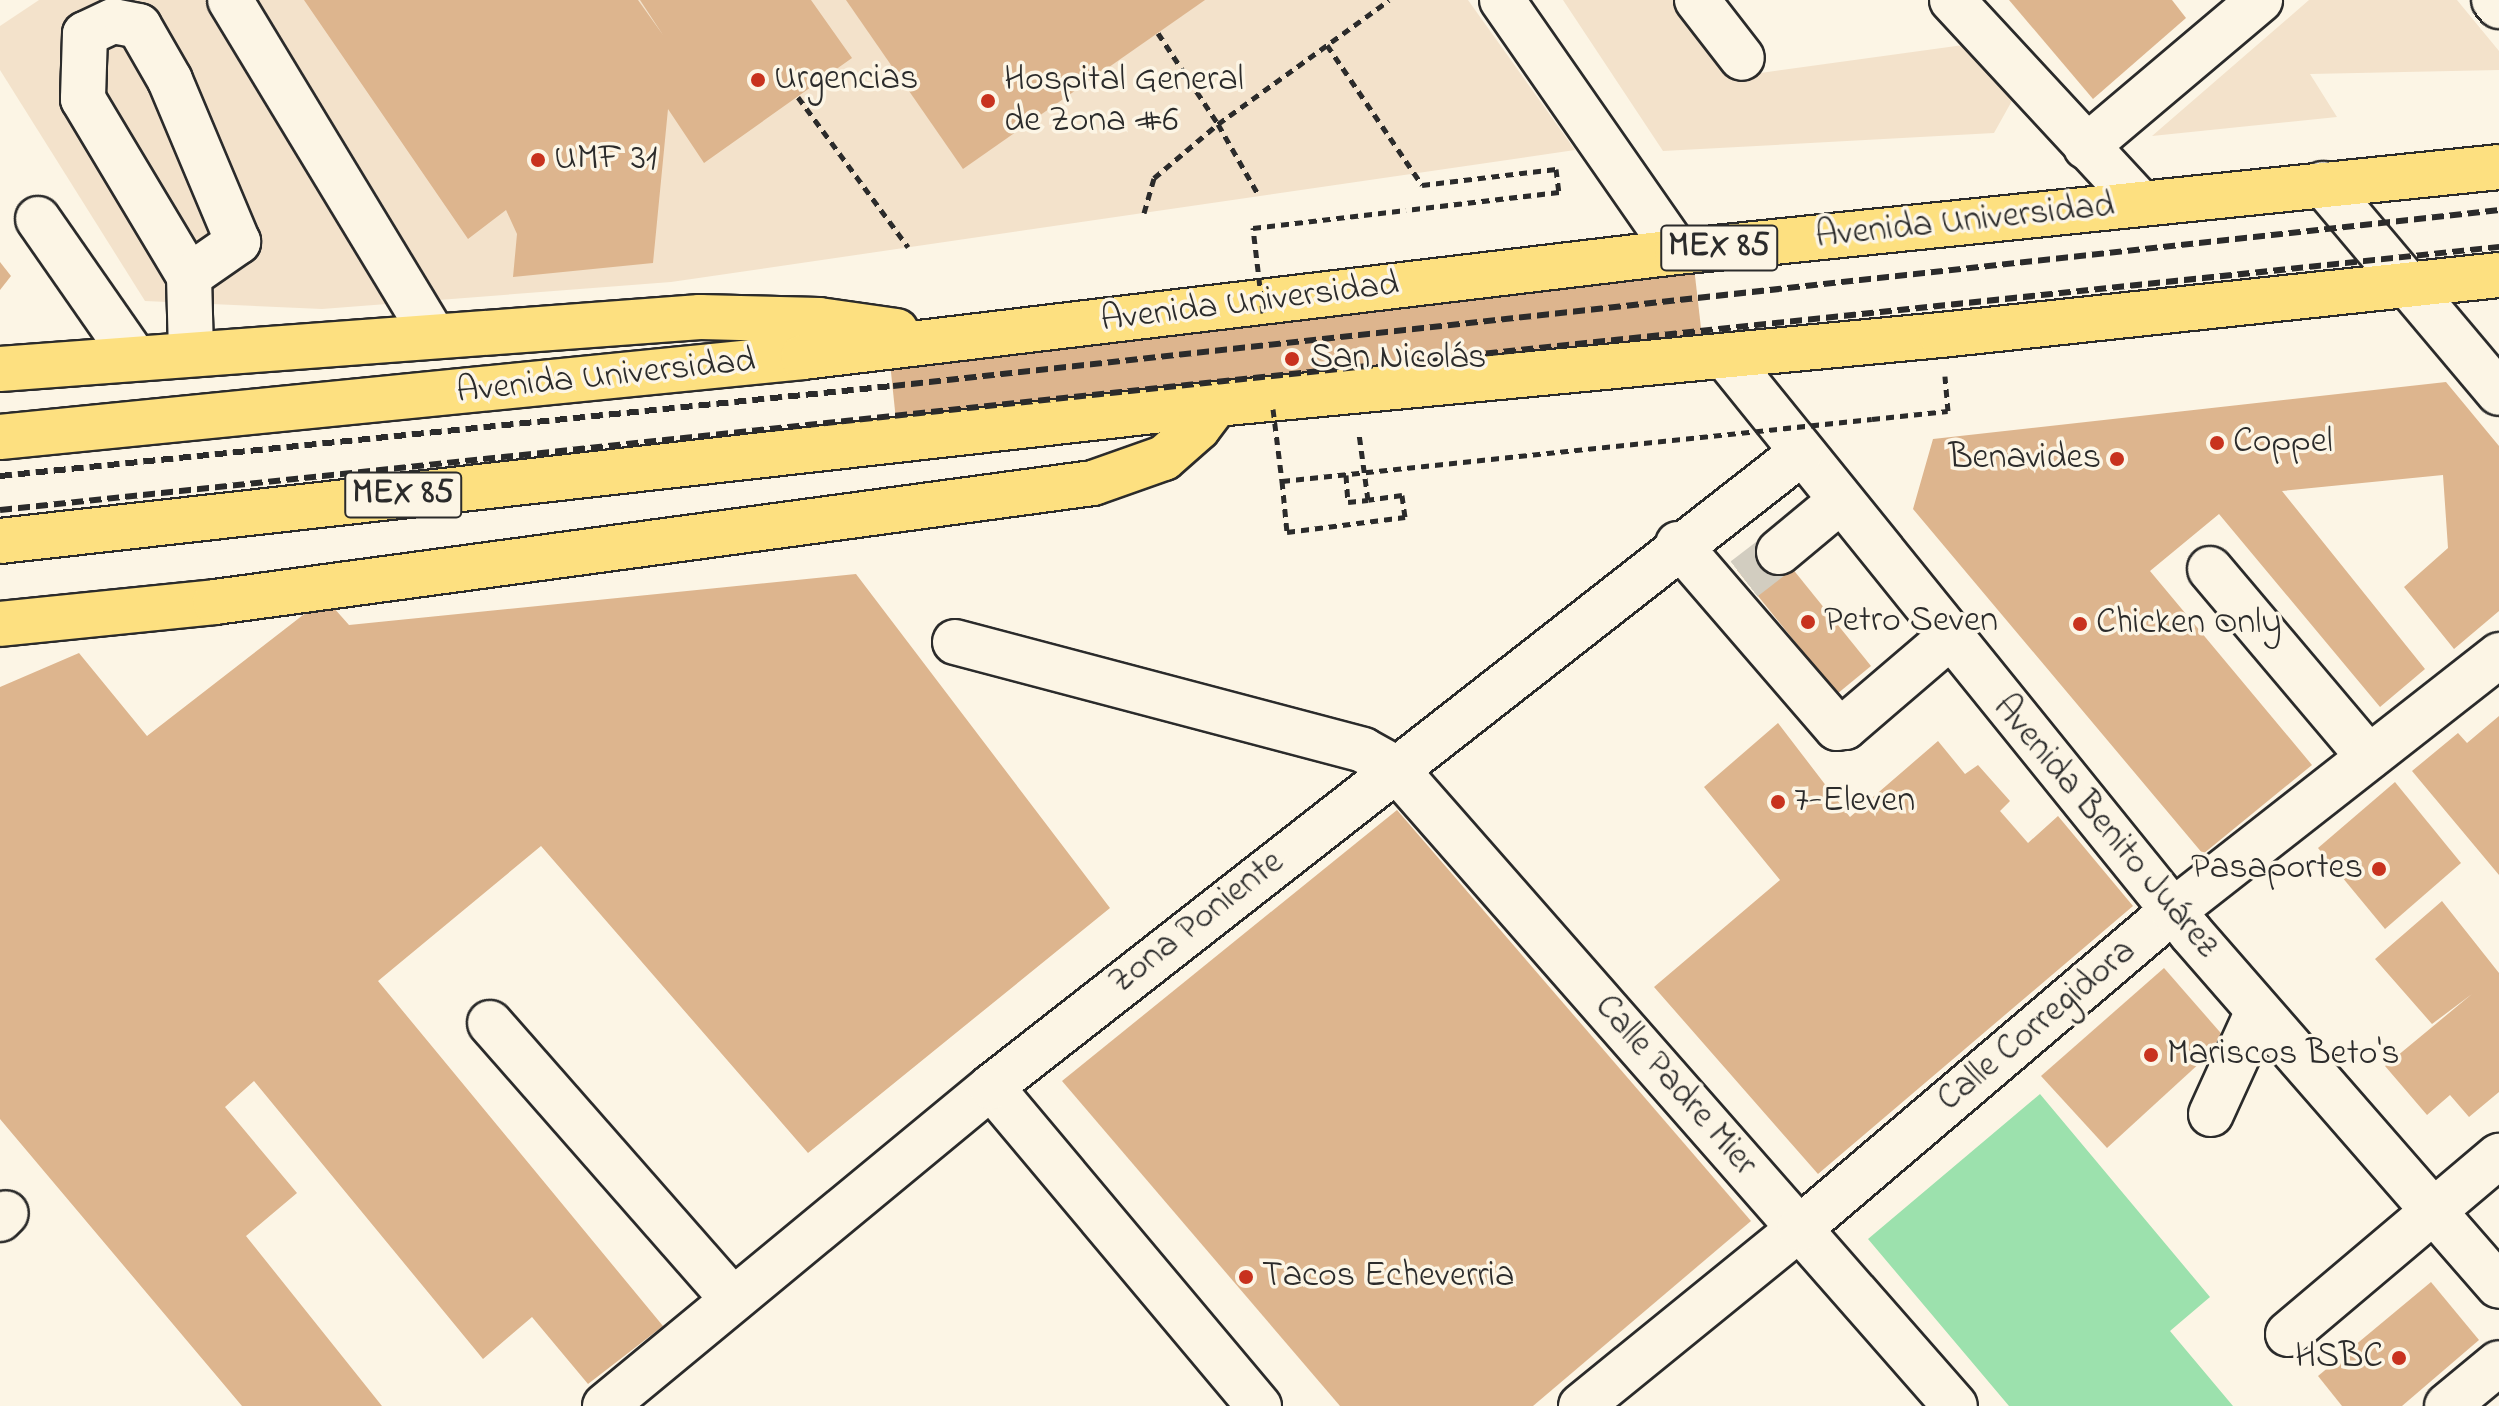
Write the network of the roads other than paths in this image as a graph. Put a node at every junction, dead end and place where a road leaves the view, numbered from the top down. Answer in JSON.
{"nodes":[{"id":1,"x":230,"y":0,"type":"edge"},
{"id":2,"x":1502,"y":0,"type":"edge"},
{"id":3,"x":1697,"y":0,"type":"edge"},
{"id":4,"x":1952,"y":0,"type":"edge"},
{"id":5,"x":2260,"y":0,"type":"edge"},
{"id":6,"x":2494,"y":0,"type":"edge"},
{"id":7,"x":2499,"y":6,"type":"edge"},
{"id":8,"x":1742,"y":58,"type":"dead end"},
{"id":9,"x":2086,"y":147,"type":"junction"},
{"id":10,"x":2499,"y":167,"type":"edge"},
{"id":11,"x":2323,"y":184,"type":"junction"},
{"id":12,"x":2140,"y":203,"type":"junction"},
{"id":13,"x":38,"y":219,"type":"dead end"},
{"id":14,"x":1677,"y":252,"type":"junction"},
{"id":15,"x":2499,"y":275,"type":"edge"},
{"id":16,"x":189,"y":276,"type":"junction"},
{"id":17,"x":2410,"y":284,"type":"junction"},
{"id":18,"x":433,"y":335,"type":"junction"},
{"id":19,"x":941,"y":340,"type":"junction"},
{"id":20,"x":191,"y":353,"type":"junction"},
{"id":21,"x":1725,"y":356,"type":"junction"},
{"id":22,"x":134,"y":357,"type":"junction"},
{"id":23,"x":0,"y":369,"type":"edge"},
{"id":24,"x":2499,"y":393,"type":"edge"},
{"id":25,"x":1216,"y":404,"type":"junction"},
{"id":26,"x":0,"y":437,"type":"edge"},
{"id":27,"x":1800,"y":454,"type":"junction"},
{"id":28,"x":1839,"y":502,"type":"junction"},
{"id":29,"x":0,"y":541,"type":"edge"},
{"id":30,"x":1678,"y":544,"type":"junction"},
{"id":31,"x":1779,"y":552,"type":"tunnel mouth"},
{"id":32,"x":2210,"y":569,"type":"dead end"},
{"id":33,"x":0,"y":624,"type":"edge"},
{"id":34,"x":1949,"y":638,"type":"junction"},
{"id":35,"x":955,"y":642,"type":"dead end"},
{"id":36,"x":2499,"y":655,"type":"edge"},
{"id":37,"x":2369,"y":757,"type":"junction"},
{"id":38,"x":1394,"y":767,"type":"junction"},
{"id":39,"x":2173,"y":911,"type":"junction"},
{"id":40,"x":2258,"y":1011,"type":"junction"},
{"id":41,"x":490,"y":1023,"type":"dead end"},
{"id":42,"x":991,"y":1087,"type":"junction"},
{"id":43,"x":2211,"y":1114,"type":"dead end"},
{"id":44,"x":2499,"y":1156,"type":"edge"},
{"id":45,"x":2434,"y":1211,"type":"junction"},
{"id":46,"x":1800,"y":1228,"type":"junction"},
{"id":47,"x":2495,"y":1272,"type":"edge"},
{"id":48,"x":733,"y":1300,"type":"junction"},
{"id":49,"x":2288,"y":1334,"type":"dead end"},
{"id":50,"x":2499,"y":1363,"type":"edge"},
{"id":51,"x":605,"y":1406,"type":"edge"},
{"id":52,"x":1259,"y":1406,"type":"edge"},
{"id":53,"x":1581,"y":1406,"type":"edge"},
{"id":54,"x":1955,"y":1406,"type":"edge"},
{"id":55,"x":2447,"y":1406,"type":"edge"}],
"edges":[{"from":1,"to":18,"type":"street"},
{"from":2,"to":14,"type":"street"},
{"from":3,"to":8,"type":"street"},
{"from":4,"to":9,"type":"street"},
{"from":5,"to":9,"type":"street"},
{"from":6,"to":7,"type":"street"},
{"from":9,"to":12,"type":"street"},
{"from":10,"to":11,"type":"highway","name":"Avenida Universidad","number":"MEX 85"},
{"from":11,"to":12,"type":"highway","name":"Avenida Universidad","number":"MEX 85"},
{"from":11,"to":17,"type":"street"},
{"from":12,"to":14,"type":"highway","name":"Avenida Universidad","number":"MEX 85"},
{"from":13,"to":22,"type":"street"},
{"from":14,"to":19,"type":"highway","name":"Avenida Universidad","number":"MEX 85"},
{"from":15,"to":17,"type":"highway","number":"MEX 85"},
{"from":16,"to":16,"type":"street"},
{"from":16,"to":20,"type":"street"},
{"from":17,"to":21,"type":"highway","number":"MEX 85"},
{"from":17,"to":24,"type":"street"},
{"from":18,"to":19,"type":"highway"},
{"from":18,"to":20,"type":"highway"},
{"from":19,"to":26,"type":"highway","name":"Avenida Universidad","number":"MEX 85"},
{"from":20,"to":22,"type":"highway"},
{"from":21,"to":25,"type":"highway","number":"MEX 85"},
{"from":21,"to":27,"type":"street","name":"Avenida Benito Juárez"},
{"from":22,"to":23,"type":"highway"},
{"from":25,"to":29,"type":"highway","number":"MEX 85"},
{"from":25,"to":33,"type":"highway"},
{"from":27,"to":28,"type":"street","name":"Avenida Benito Juárez"},
{"from":27,"to":30,"type":"street","name":"Zona Poniente"},
{"from":28,"to":31,"type":"street"},
{"from":28,"to":34,"type":"street","name":"Avenida Benito Juárez"},
{"from":30,"to":34,"type":"street"},
{"from":30,"to":38,"type":"street","name":"Zona Poniente"},
{"from":32,"to":37,"type":"street"},
{"from":34,"to":39,"type":"street","name":"Avenida Benito Juárez"},
{"from":35,"to":38,"type":"street"},
{"from":36,"to":37,"type":"street","name":"Calle Corregidora"},
{"from":37,"to":39,"type":"street","name":"Calle Corregidora"},
{"from":38,"to":42,"type":"street","name":"Zona Poniente"},
{"from":38,"to":46,"type":"street","name":"Calle Padre Mier"},
{"from":39,"to":40,"type":"street","name":"Avenida Benito Juárez"},
{"from":39,"to":46,"type":"street","name":"Calle Corregidora"},
{"from":40,"to":43,"type":"street"},
{"from":40,"to":45,"type":"street","name":"Avenida Benito Juárez"},
{"from":41,"to":48,"type":"street"},
{"from":42,"to":48,"type":"street","name":"Zona Poniente"},
{"from":42,"to":52,"type":"street"},
{"from":44,"to":45,"type":"street"},
{"from":45,"to":47,"type":"street","name":"Avenida Benito Juárez"},
{"from":45,"to":49,"type":"street"},
{"from":46,"to":53,"type":"street","name":"Calle Corregidora"},
{"from":46,"to":54,"type":"street","name":"Calle Padre Mier"},
{"from":48,"to":51,"type":"street","name":"Zona Poniente"},
{"from":50,"to":55,"type":"street"}]}
